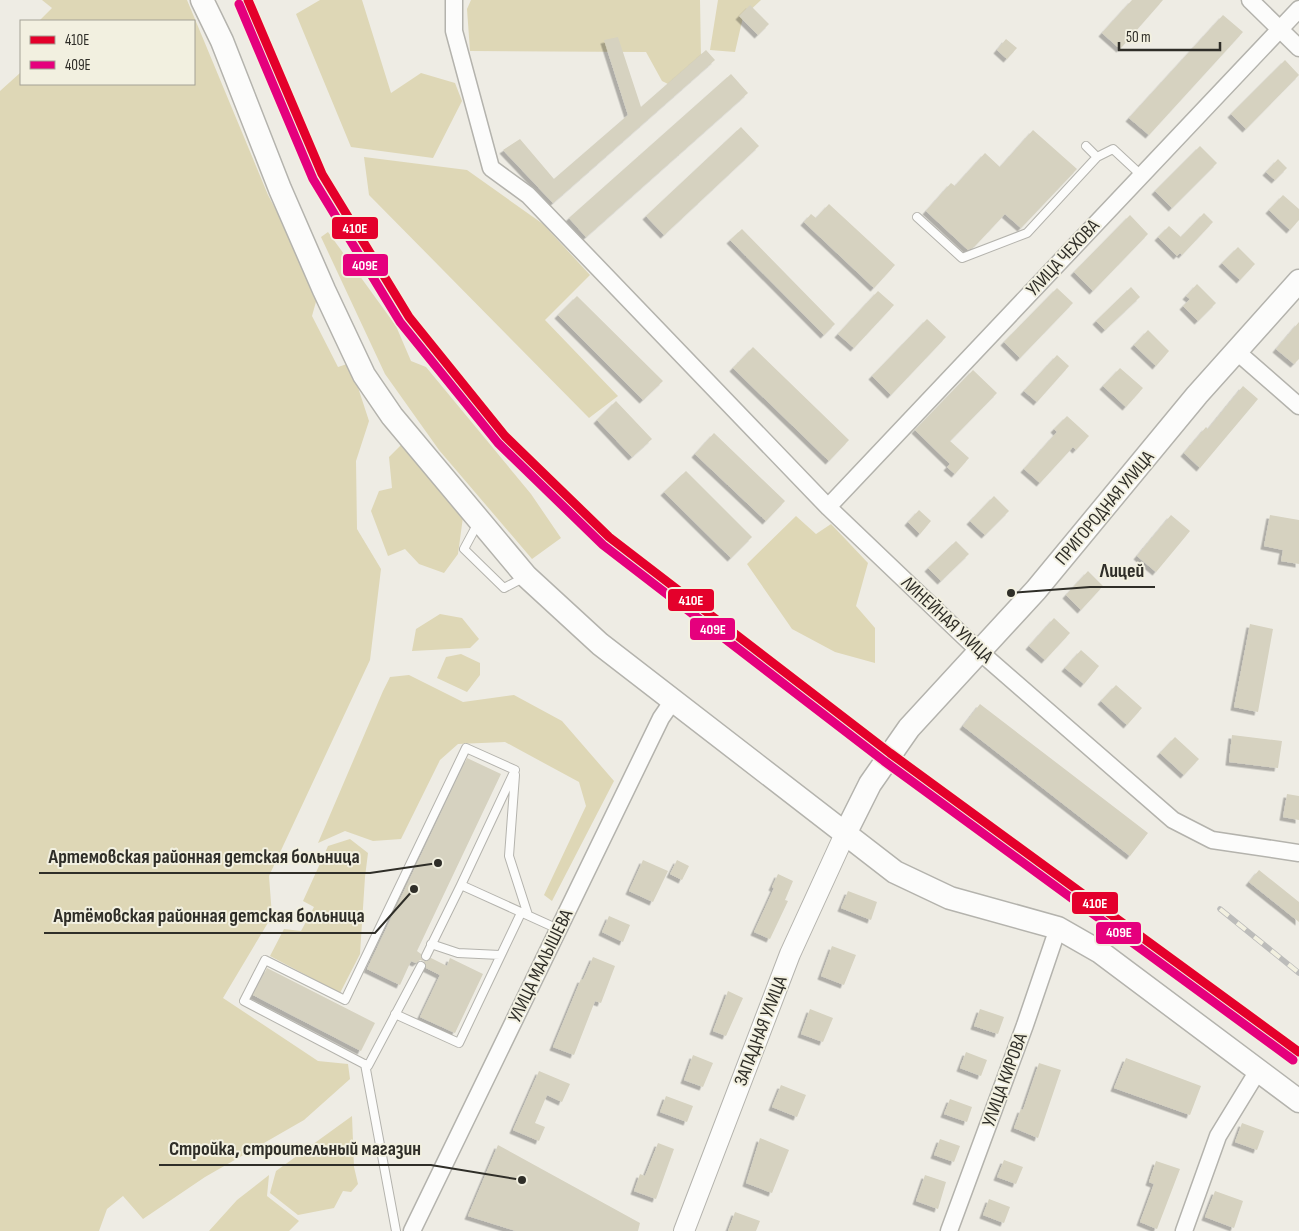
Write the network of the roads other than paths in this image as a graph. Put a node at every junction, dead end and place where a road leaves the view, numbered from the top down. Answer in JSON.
{"nodes":[{"id":1,"x":202,"y":0,"type":"edge"},
{"id":2,"x":454,"y":0,"type":"edge"},
{"id":3,"x":1250,"y":0,"type":"edge"},
{"id":4,"x":1299,"y":9,"type":"edge"},
{"id":5,"x":1280,"y":29,"type":"junction"},
{"id":6,"x":1299,"y":48,"type":"edge"},
{"id":7,"x":1086,"y":146,"type":"dead end"},
{"id":8,"x":1097,"y":157,"type":"junction"},
{"id":9,"x":1141,"y":175,"type":"junction"},
{"id":10,"x":917,"y":217,"type":"dead end"},
{"id":11,"x":1299,"y":281,"type":"edge"},
{"id":12,"x":1236,"y":351,"type":"junction"},
{"id":13,"x":1299,"y":406,"type":"edge"},
{"id":14,"x":828,"y":507,"type":"junction"},
{"id":15,"x":980,"y":652,"type":"junction"},
{"id":16,"x":672,"y":702,"type":"junction"},
{"id":17,"x":515,"y":770,"type":"junction"},
{"id":18,"x":845,"y":834,"type":"junction"},
{"id":19,"x":1299,"y":853,"type":"edge"},
{"id":20,"x":461,"y":885,"type":"junction"},
{"id":21,"x":524,"y":914,"type":"junction"},
{"id":22,"x":1058,"y":928,"type":"junction"},
{"id":23,"x":558,"y":930,"type":"junction"},
{"id":24,"x":431,"y":944,"type":"junction"},
{"id":25,"x":500,"y":955,"type":"junction"},
{"id":26,"x":426,"y":956,"type":"dead end"},
{"id":27,"x":421,"y":966,"type":"dead end"},
{"id":28,"x":395,"y":1014,"type":"junction"},
{"id":29,"x":365,"y":1064,"type":"junction"},
{"id":30,"x":1259,"y":1069,"type":"junction"},
{"id":31,"x":1299,"y":1101,"type":"edge"},
{"id":32,"x":396,"y":1231,"type":"edge"},
{"id":33,"x":412,"y":1231,"type":"edge"},
{"id":34,"x":684,"y":1231,"type":"edge"},
{"id":35,"x":949,"y":1231,"type":"edge"},
{"id":36,"x":1184,"y":1231,"type":"edge"}],
"edges":[{"from":1,"to":16,"type":"main road"},
{"from":2,"to":14,"type":"street","name":"ЛИНЕЙНАЯ УЛИЦА"},
{"from":3,"to":5,"type":"street"},
{"from":4,"to":5,"type":"street","name":"УЛИЦА ЧЕХОВА"},
{"from":5,"to":6,"type":"street"},
{"from":5,"to":9,"type":"street","name":"УЛИЦА ЧЕХОВА"},
{"from":7,"to":8,"type":"lane"},
{"from":8,"to":9,"type":"lane"},
{"from":8,"to":10,"type":"lane"},
{"from":9,"to":14,"type":"street","name":"УЛИЦА ЧЕХОВА"},
{"from":11,"to":12,"type":"main road","name":"ПРИГОРОДНАЯ УЛИЦА"},
{"from":12,"to":13,"type":"street"},
{"from":12,"to":15,"type":"main road","name":"ПРИГОРОДНАЯ УЛИЦА"},
{"from":14,"to":15,"type":"street","name":"ЛИНЕЙНАЯ УЛИЦА"},
{"from":15,"to":18,"type":"main road","name":"ПРИГОРОДНАЯ УЛИЦА"},
{"from":15,"to":19,"type":"street","name":"ЛИНЕЙНАЯ УЛИЦА"},
{"from":16,"to":18,"type":"main road"},
{"from":16,"to":23,"type":"street","name":"УЛИЦА МАЛЫШЕВА"},
{"from":17,"to":20,"type":"lane"},
{"from":17,"to":21,"type":"lane"},
{"from":17,"to":29,"type":"lane"},
{"from":18,"to":22,"type":"main road"},
{"from":18,"to":34,"type":"street","name":"ЗАПАДНАЯ УЛИЦА"},
{"from":20,"to":21,"type":"lane"},
{"from":20,"to":24,"type":"lane"},
{"from":21,"to":23,"type":"lane"},
{"from":21,"to":25,"type":"lane"},
{"from":22,"to":30,"type":"main road"},
{"from":22,"to":35,"type":"street","name":"УЛИЦА КИРОВА"},
{"from":23,"to":33,"type":"street","name":"УЛИЦА МАЛЫШЕВА"},
{"from":24,"to":25,"type":"lane"},
{"from":24,"to":26,"type":"lane"},
{"from":25,"to":28,"type":"lane"},
{"from":27,"to":28,"type":"lane"},
{"from":28,"to":29,"type":"lane"},
{"from":29,"to":32,"type":"lane"},
{"from":30,"to":31,"type":"main road"},
{"from":30,"to":36,"type":"street"}]}
